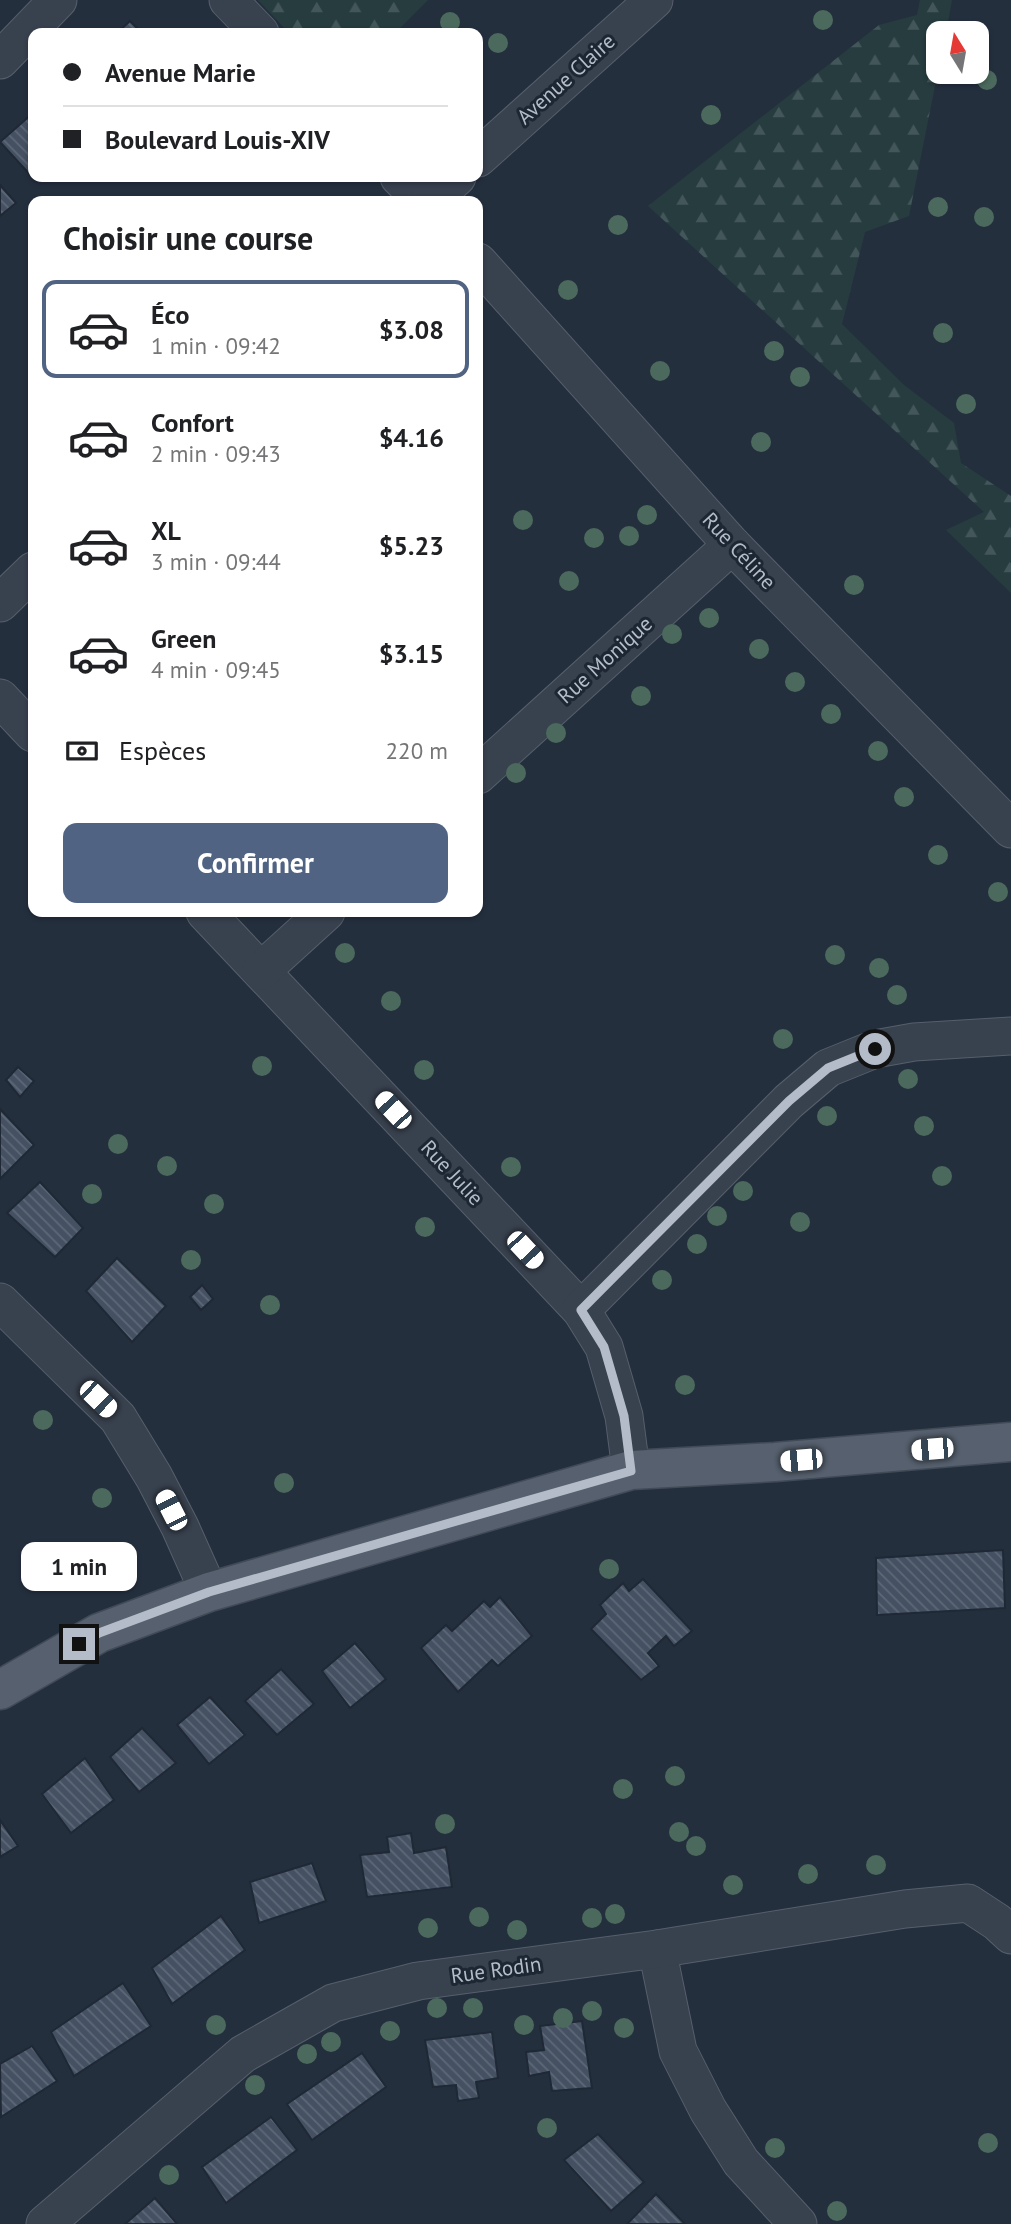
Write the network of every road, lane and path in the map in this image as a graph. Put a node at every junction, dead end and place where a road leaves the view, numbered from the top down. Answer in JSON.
{"nodes":[{"id":1,"x":58,"y":0,"type":"edge"},
{"id":2,"x":228,"y":0,"type":"edge"},
{"id":3,"x":654,"y":0,"type":"edge"},
{"id":4,"x":31,"y":28,"type":"edge"},
{"id":5,"x":255,"y":28,"type":"edge"},
{"id":6,"x":28,"y":31,"type":"edge"},
{"id":7,"x":0,"y":60,"type":"edge"},
{"id":8,"x":483,"y":154,"type":"edge"},
{"id":9,"x":405,"y":182,"type":"edge"},
{"id":10,"x":451,"y":182,"type":"edge"},
{"id":11,"x":418,"y":196,"type":"edge"},
{"id":12,"x":435,"y":196,"type":"edge"},
{"id":13,"x":483,"y":268,"type":"edge"},
{"id":14,"x":732,"y":545,"type":"junction"},
{"id":15,"x":28,"y":575,"type":"edge"},
{"id":16,"x":0,"y":603,"type":"edge"},
{"id":17,"x":0,"y":698,"type":"edge"},
{"id":18,"x":28,"y":728,"type":"edge"},
{"id":19,"x":483,"y":770,"type":"edge"},
{"id":20,"x":1011,"y":829,"type":"edge"},
{"id":21,"x":210,"y":917,"type":"edge"},
{"id":22,"x":320,"y":917,"type":"edge"},
{"id":23,"x":261,"y":971,"type":"junction"},
{"id":24,"x":1011,"y":1036,"type":"edge"},
{"id":25,"x":0,"y":1302,"type":"edge"},
{"id":26,"x":581,"y":1310,"type":"junction"},
{"id":27,"x":1011,"y":1442,"type":"edge"},
{"id":28,"x":631,"y":1471,"type":"junction"},
{"id":29,"x":209,"y":1592,"type":"junction"},
{"id":30,"x":0,"y":1690,"type":"edge"},
{"id":31,"x":1011,"y":1935,"type":"edge"},
{"id":32,"x":657,"y":1948,"type":"junction"},
{"id":33,"x":45,"y":2224,"type":"edge"},
{"id":34,"x":798,"y":2224,"type":"edge"}],
"edges":[{"from":1,"to":4,"type":"street"},
{"from":2,"to":5,"type":"street"},
{"from":3,"to":8,"type":"street","name":"Avenue Claire"},
{"from":6,"to":7,"type":"street"},
{"from":9,"to":11,"type":"street"},
{"from":10,"to":12,"type":"street"},
{"from":13,"to":14,"type":"street","name":"Rue Céline"},
{"from":14,"to":19,"type":"street","name":"Rue Monique"},
{"from":14,"to":20,"type":"street","name":"Rue Céline"},
{"from":15,"to":16,"type":"street"},
{"from":17,"to":18,"type":"street"},
{"from":21,"to":23,"type":"street","name":"Rue Julie"},
{"from":22,"to":23,"type":"street"},
{"from":23,"to":26,"type":"street","name":"Rue Julie"},
{"from":24,"to":26,"type":"street"},
{"from":25,"to":29,"type":"street"},
{"from":26,"to":28,"type":"street","name":"Rue Julie"},
{"from":27,"to":28,"type":"main road"},
{"from":28,"to":29,"type":"main road"},
{"from":29,"to":30,"type":"main road"},
{"from":31,"to":32,"type":"street","name":"Rue Rodin"},
{"from":32,"to":33,"type":"street","name":"Rue Rodin"},
{"from":32,"to":34,"type":"street"}]}
